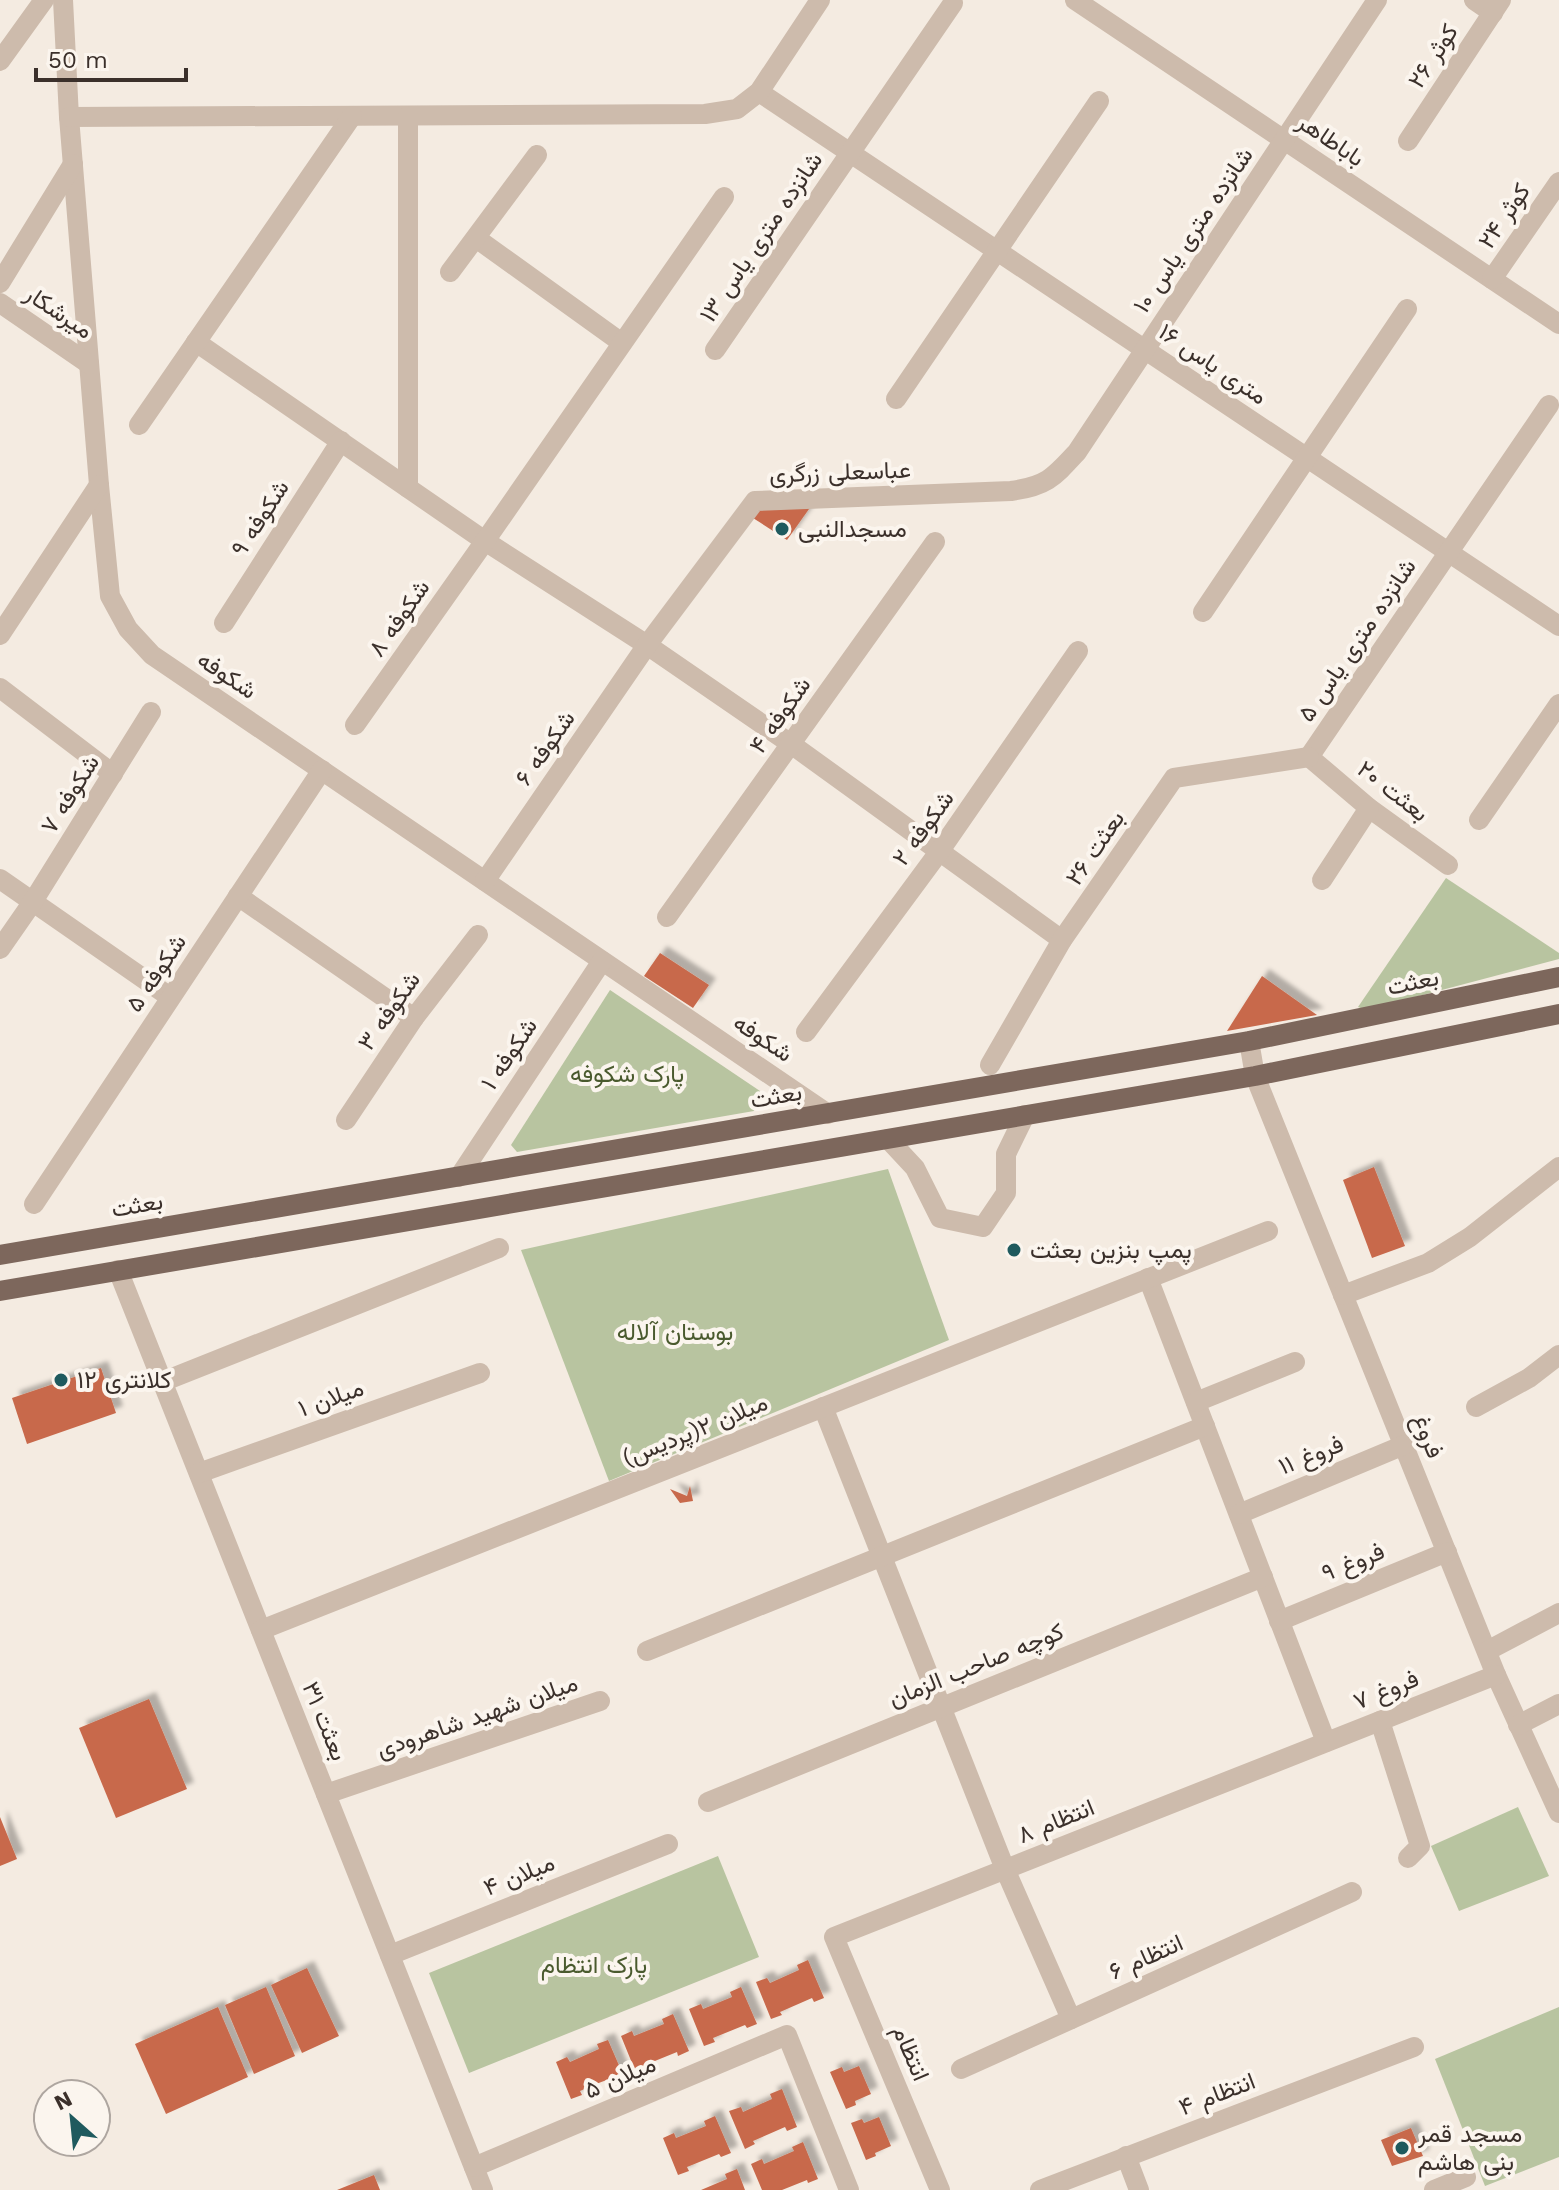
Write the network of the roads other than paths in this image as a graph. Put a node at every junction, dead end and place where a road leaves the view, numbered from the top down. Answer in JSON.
{"nodes":[{"id":1,"x":44,"y":0,"type":"edge"},
{"id":2,"x":63,"y":0,"type":"edge"},
{"id":3,"x":820,"y":0,"type":"edge"},
{"id":4,"x":1075,"y":0,"type":"edge"},
{"id":5,"x":1377,"y":0,"type":"edge"},
{"id":6,"x":1474,"y":0,"type":"edge"},
{"id":7,"x":953,"y":3,"type":"dead end"},
{"id":8,"x":1497,"y":6,"type":"edge"},
{"id":9,"x":0,"y":61,"type":"edge"},
{"id":10,"x":759,"y":92,"type":"junction"},
{"id":11,"x":1099,"y":101,"type":"dead end"},
{"id":12,"x":352,"y":116,"type":"junction"},
{"id":13,"x":408,"y":116,"type":"junction"},
{"id":14,"x":69,"y":117,"type":"junction"},
{"id":15,"x":1284,"y":140,"type":"junction"},
{"id":16,"x":1408,"y":141,"type":"dead end"},
{"id":17,"x":851,"y":152,"type":"junction"},
{"id":18,"x":537,"y":155,"type":"dead end"},
{"id":19,"x":73,"y":164,"type":"junction"},
{"id":20,"x":1559,"y":182,"type":"edge"},
{"id":21,"x":724,"y":197,"type":"dead end"},
{"id":22,"x":476,"y":238,"type":"junction"},
{"id":23,"x":997,"y":250,"type":"junction"},
{"id":24,"x":450,"y":272,"type":"dead end"},
{"id":25,"x":1492,"y":279,"type":"junction"},
{"id":26,"x":0,"y":283,"type":"edge"},
{"id":27,"x":0,"y":303,"type":"edge"},
{"id":28,"x":1407,"y":309,"type":"dead end"},
{"id":29,"x":1559,"y":324,"type":"edge"},
{"id":30,"x":196,"y":342,"type":"junction"},
{"id":31,"x":622,"y":343,"type":"junction"},
{"id":32,"x":715,"y":350,"type":"dead end"},
{"id":33,"x":1145,"y":350,"type":"junction"},
{"id":34,"x":89,"y":364,"type":"junction"},
{"id":35,"x":896,"y":399,"type":"dead end"},
{"id":36,"x":1549,"y":405,"type":"dead end"},
{"id":37,"x":139,"y":425,"type":"dead end"},
{"id":38,"x":341,"y":441,"type":"junction"},
{"id":39,"x":1306,"y":458,"type":"junction"},
{"id":40,"x":99,"y":485,"type":"junction"},
{"id":41,"x":408,"y":488,"type":"junction"},
{"id":42,"x":1011,"y":491,"type":"joint"},
{"id":43,"x":485,"y":541,"type":"junction"},
{"id":44,"x":935,"y":542,"type":"dead end"},
{"id":45,"x":1448,"y":552,"type":"junction"},
{"id":46,"x":1203,"y":612,"type":"dead end"},
{"id":47,"x":224,"y":623,"type":"dead end"},
{"id":48,"x":1559,"y":626,"type":"edge"},
{"id":49,"x":0,"y":635,"type":"edge"},
{"id":50,"x":647,"y":645,"type":"junction"},
{"id":51,"x":1078,"y":651,"type":"dead end"},
{"id":52,"x":0,"y":688,"type":"edge"},
{"id":53,"x":1559,"y":704,"type":"edge"},
{"id":54,"x":151,"y":712,"type":"dead end"},
{"id":55,"x":355,"y":725,"type":"dead end"},
{"id":56,"x":791,"y":744,"type":"junction"},
{"id":57,"x":1309,"y":757,"type":"junction"},
{"id":58,"x":322,"y":770,"type":"junction"},
{"id":59,"x":113,"y":774,"type":"junction"},
{"id":60,"x":1369,"y":808,"type":"junction"},
{"id":61,"x":1479,"y":820,"type":"dead end"},
{"id":62,"x":939,"y":852,"type":"junction"},
{"id":63,"x":1448,"y":865,"type":"dead end"},
{"id":64,"x":0,"y":879,"type":"edge"},
{"id":65,"x":1322,"y":880,"type":"dead end"},
{"id":66,"x":485,"y":881,"type":"junction"},
{"id":67,"x":238,"y":896,"type":"junction"},
{"id":68,"x":32,"y":903,"type":"junction"},
{"id":69,"x":667,"y":917,"type":"dead end"},
{"id":70,"x":478,"y":935,"type":"dead end"},
{"id":71,"x":1062,"y":940,"type":"junction"},
{"id":72,"x":0,"y":949,"type":"edge"},
{"id":73,"x":602,"y":961,"type":"junction"},
{"id":74,"x":1559,"y":977,"type":"edge"},
{"id":75,"x":170,"y":997,"type":"junction"},
{"id":76,"x":1559,"y":1014,"type":"edge"},
{"id":77,"x":414,"y":1018,"type":"junction"},
{"id":78,"x":806,"y":1032,"type":"dead end"},
{"id":79,"x":1249,"y":1041,"type":"junction"},
{"id":80,"x":990,"y":1065,"type":"dead end"},
{"id":81,"x":1255,"y":1076,"type":"junction"},
{"id":82,"x":828,"y":1114,"type":"junction"},
{"id":83,"x":1025,"y":1115,"type":"junction"},
{"id":84,"x":346,"y":1120,"type":"dead end"},
{"id":85,"x":888,"y":1139,"type":"junction"},
{"id":86,"x":1559,"y":1167,"type":"edge"},
{"id":87,"x":459,"y":1177,"type":"junction"},
{"id":88,"x":34,"y":1204,"type":"dead end"},
{"id":89,"x":1268,"y":1231,"type":"dead end"},
{"id":90,"x":116,"y":1235,"type":"junction"},
{"id":91,"x":499,"y":1248,"type":"dead end"},
{"id":92,"x":0,"y":1255,"type":"edge"},
{"id":93,"x":118,"y":1270,"type":"junction"},
{"id":94,"x":1148,"y":1278,"type":"junction"},
{"id":95,"x":0,"y":1291,"type":"edge"},
{"id":96,"x":1343,"y":1295,"type":"junction"},
{"id":97,"x":1559,"y":1355,"type":"edge"},
{"id":98,"x":1295,"y":1362,"type":"dead end"},
{"id":99,"x":480,"y":1373,"type":"dead end"},
{"id":100,"x":162,"y":1382,"type":"junction"},
{"id":101,"x":1196,"y":1402,"type":"junction"},
{"id":102,"x":823,"y":1407,"type":"junction"},
{"id":103,"x":1476,"y":1407,"type":"dead end"},
{"id":104,"x":1205,"y":1426,"type":"junction"},
{"id":105,"x":1404,"y":1445,"type":"junction"},
{"id":106,"x":199,"y":1473,"type":"junction"},
{"id":107,"x":1239,"y":1514,"type":"junction"},
{"id":108,"x":1447,"y":1552,"type":"junction"},
{"id":109,"x":881,"y":1556,"type":"junction"},
{"id":110,"x":1263,"y":1577,"type":"junction"},
{"id":111,"x":1559,"y":1613,"type":"edge"},
{"id":112,"x":1279,"y":1621,"type":"junction"},
{"id":113,"x":261,"y":1630,"type":"junction"},
{"id":114,"x":647,"y":1651,"type":"dead end"},
{"id":115,"x":1487,"y":1651,"type":"junction"},
{"id":116,"x":1496,"y":1675,"type":"junction"},
{"id":117,"x":600,"y":1701,"type":"dead end"},
{"id":118,"x":1559,"y":1704,"type":"edge"},
{"id":119,"x":941,"y":1707,"type":"junction"},
{"id":120,"x":1380,"y":1721,"type":"junction"},
{"id":121,"x":1518,"y":1725,"type":"junction"},
{"id":122,"x":1326,"y":1742,"type":"junction"},
{"id":123,"x":1297,"y":1754,"type":"joint"},
{"id":124,"x":326,"y":1794,"type":"junction"},
{"id":125,"x":708,"y":1802,"type":"dead end"},
{"id":126,"x":1559,"y":1813,"type":"edge"},
{"id":127,"x":668,"y":1844,"type":"dead end"},
{"id":128,"x":1408,"y":1858,"type":"dead end"},
{"id":129,"x":1005,"y":1869,"type":"junction"},
{"id":130,"x":1352,"y":1892,"type":"dead end"},
{"id":131,"x":834,"y":1937,"type":"joint"},
{"id":132,"x":390,"y":1955,"type":"junction"},
{"id":133,"x":1071,"y":2019,"type":"junction"},
{"id":134,"x":1414,"y":2047,"type":"dead end"},
{"id":135,"x":961,"y":2069,"type":"dead end"},
{"id":136,"x":1126,"y":2156,"type":"junction"},
{"id":137,"x":474,"y":2167,"type":"junction"},
{"id":138,"x":1466,"y":2177,"type":"dead end"},
{"id":139,"x":483,"y":2190,"type":"edge"},
{"id":140,"x":849,"y":2190,"type":"edge"},
{"id":141,"x":940,"y":2190,"type":"edge"},
{"id":142,"x":1040,"y":2190,"type":"edge"},
{"id":143,"x":1139,"y":2190,"type":"edge"},
{"id":144,"x":1434,"y":2190,"type":"edge"}],
"edges":[{"from":1,"to":9,"type":"street"},
{"from":2,"to":14,"type":"street","name":"شکوفه"},
{"from":3,"to":10,"type":"street"},
{"from":4,"to":15,"type":"street","name":"باباطاهر"},
{"from":5,"to":15,"type":"street"},
{"from":6,"to":8,"type":"street"},
{"from":7,"to":17,"type":"street","name":"شانزده متری یاس ۱۳"},
{"from":8,"to":16,"type":"street","name":"کوثر ۲۶"},
{"from":10,"to":13,"type":"street"},
{"from":10,"to":17,"type":"street","name":"۱۶ متری یاس"},
{"from":11,"to":23,"type":"street"},
{"from":12,"to":13,"type":"street"},
{"from":12,"to":14,"type":"street"},
{"from":12,"to":30,"type":"street"},
{"from":13,"to":41,"type":"street"},
{"from":14,"to":19,"type":"street","name":"شکوفه"},
{"from":15,"to":25,"type":"street","name":"باباطاهر"},
{"from":15,"to":33,"type":"street","name":"شانزده متری یاس ۱۰"},
{"from":17,"to":23,"type":"street","name":"۱۶ متری یاس"},
{"from":17,"to":32,"type":"street","name":"شانزده متری یاس ۱۳"},
{"from":18,"to":22,"type":"street"},
{"from":19,"to":26,"type":"street"},
{"from":19,"to":34,"type":"street","name":"شکوفه"},
{"from":20,"to":25,"type":"street","name":"کوثر ۲۴"},
{"from":21,"to":31,"type":"street","name":"شکوفه ۸"},
{"from":22,"to":24,"type":"street"},
{"from":22,"to":31,"type":"street"},
{"from":23,"to":33,"type":"street","name":"۱۶ متری یاس"},
{"from":23,"to":35,"type":"street"},
{"from":25,"to":29,"type":"street","name":"باباطاهر"},
{"from":27,"to":34,"type":"street","name":"میرشکار"},
{"from":28,"to":39,"type":"street"},
{"from":30,"to":37,"type":"street"},
{"from":30,"to":38,"type":"street"},
{"from":31,"to":43,"type":"street","name":"شکوفه ۸"},
{"from":33,"to":39,"type":"street","name":"۱۶ متری یاس"},
{"from":33,"to":42,"type":"street","name":"شانزده متری یاس ۱۰"},
{"from":34,"to":40,"type":"street","name":"شکوفه"},
{"from":36,"to":45,"type":"street","name":"شانزده متری یاس ۵"},
{"from":38,"to":41,"type":"street"},
{"from":38,"to":47,"type":"street","name":"شکوفه ۹"},
{"from":39,"to":45,"type":"street","name":"۱۶ متری یاس"},
{"from":39,"to":46,"type":"street"},
{"from":40,"to":49,"type":"street"},
{"from":40,"to":58,"type":"street","name":"شکوفه"},
{"from":41,"to":43,"type":"street"},
{"from":42,"to":50,"type":"street","name":"عباسعلی زرگری"},
{"from":43,"to":50,"type":"street"},
{"from":43,"to":55,"type":"street","name":"شکوفه ۸"},
{"from":44,"to":56,"type":"street","name":"شکوفه ۴"},
{"from":45,"to":48,"type":"street","name":"۱۶ متری یاس"},
{"from":45,"to":57,"type":"street","name":"شانزده متری یاس ۵"},
{"from":50,"to":56,"type":"street"},
{"from":50,"to":66,"type":"street","name":"شکوفه ۶"},
{"from":51,"to":62,"type":"street","name":"شکوفه ۲"},
{"from":52,"to":59,"type":"street"},
{"from":53,"to":61,"type":"street"},
{"from":54,"to":59,"type":"street","name":"شکوفه ۷"},
{"from":56,"to":62,"type":"street"},
{"from":56,"to":69,"type":"street","name":"شکوفه ۴"},
{"from":57,"to":60,"type":"street","name":"بعثت ۲۰"},
{"from":57,"to":71,"type":"street","name":"بعثت ۲۶"},
{"from":58,"to":66,"type":"street","name":"شکوفه"},
{"from":58,"to":67,"type":"street","name":"شکوفه ۵"},
{"from":59,"to":68,"type":"street","name":"شکوفه ۷"},
{"from":60,"to":63,"type":"street","name":"بعثت ۲۰"},
{"from":60,"to":65,"type":"street"},
{"from":62,"to":71,"type":"street"},
{"from":62,"to":78,"type":"street","name":"شکوفه ۲"},
{"from":64,"to":68,"type":"street"},
{"from":66,"to":73,"type":"street","name":"شکوفه"},
{"from":67,"to":75,"type":"street","name":"شکوفه ۵"},
{"from":67,"to":77,"type":"street"},
{"from":68,"to":72,"type":"street","name":"شکوفه ۷"},
{"from":68,"to":75,"type":"street"},
{"from":70,"to":77,"type":"street","name":"شکوفه ۳"},
{"from":71,"to":80,"type":"street","name":"بعثت ۲۶"},
{"from":73,"to":82,"type":"street","name":"شکوفه"},
{"from":73,"to":87,"type":"street","name":"شکوفه ۱"},
{"from":74,"to":79,"type":"main road","name":"بعثت"},
{"from":75,"to":88,"type":"street","name":"شکوفه ۵"},
{"from":76,"to":81,"type":"main road"},
{"from":77,"to":84,"type":"street","name":"شکوفه ۳"},
{"from":79,"to":81,"type":"street","name":"فروغ"},
{"from":79,"to":82,"type":"main road","name":"بعثت"},
{"from":81,"to":83,"type":"main road"},
{"from":81,"to":96,"type":"street","name":"فروغ"},
{"from":82,"to":87,"type":"main road","name":"بعثت"},
{"from":83,"to":85,"type":"main road"},
{"from":83,"to":85,"type":"street"},
{"from":85,"to":93,"type":"main road"},
{"from":86,"to":96,"type":"street"},
{"from":87,"to":90,"type":"main road","name":"بعثت"},
{"from":89,"to":94,"type":"street","name":"میلان ۲(پردیس)"},
{"from":90,"to":92,"type":"main road","name":"بعثت"},
{"from":90,"to":93,"type":"main road"},
{"from":91,"to":100,"type":"street"},
{"from":93,"to":95,"type":"main road"},
{"from":93,"to":100,"type":"street","name":"بعثت ۳۱"},
{"from":94,"to":101,"type":"street"},
{"from":94,"to":102,"type":"street","name":"میلان ۲(پردیس)"},
{"from":96,"to":105,"type":"street","name":"فروغ"},
{"from":97,"to":103,"type":"street"},
{"from":98,"to":101,"type":"street"},
{"from":99,"to":106,"type":"street","name":"میلان ۱"},
{"from":100,"to":106,"type":"street","name":"بعثت ۳۱"},
{"from":101,"to":104,"type":"street"},
{"from":102,"to":109,"type":"street"},
{"from":102,"to":113,"type":"street","name":"میلان ۲(پردیس)"},
{"from":104,"to":107,"type":"street"},
{"from":104,"to":109,"type":"street"},
{"from":105,"to":107,"type":"street","name":"فروغ ۱۱"},
{"from":105,"to":108,"type":"street","name":"فروغ"},
{"from":106,"to":113,"type":"street","name":"بعثت ۳۱"},
{"from":107,"to":110,"type":"street"},
{"from":108,"to":112,"type":"street","name":"فروغ ۹"},
{"from":108,"to":115,"type":"street","name":"فروغ"},
{"from":109,"to":114,"type":"street"},
{"from":109,"to":119,"type":"street"},
{"from":110,"to":112,"type":"street"},
{"from":110,"to":119,"type":"street","name":"کوچه صاحب الزمان"},
{"from":111,"to":115,"type":"street"},
{"from":112,"to":122,"type":"street"},
{"from":113,"to":124,"type":"street","name":"بعثت ۳۱"},
{"from":115,"to":116,"type":"street","name":"فروغ"},
{"from":116,"to":120,"type":"street","name":"فروغ ۷"},
{"from":116,"to":121,"type":"street","name":"فروغ"},
{"from":117,"to":124,"type":"street","name":"میلان شهید شاهرودی"},
{"from":118,"to":121,"type":"street"},
{"from":119,"to":125,"type":"street","name":"کوچه صاحب الزمان"},
{"from":119,"to":129,"type":"street"},
{"from":120,"to":122,"type":"street","name":"فروغ ۷"},
{"from":120,"to":128,"type":"street"},
{"from":121,"to":126,"type":"street","name":"فروغ"},
{"from":122,"to":123,"type":"street","name":"فروغ ۷"},
{"from":123,"to":129,"type":"street","name":"انتظام ۸"},
{"from":124,"to":132,"type":"street","name":"بعثت ۳۱"},
{"from":127,"to":132,"type":"street","name":"میلان ۴"},
{"from":129,"to":131,"type":"street","name":"انتظام ۸"},
{"from":129,"to":133,"type":"street"},
{"from":130,"to":133,"type":"street","name":"انتظام ۶"},
{"from":131,"to":141,"type":"street","name":"انتظام"},
{"from":132,"to":137,"type":"street","name":"بعثت ۳۱"},
{"from":133,"to":135,"type":"street","name":"انتظام ۶"},
{"from":134,"to":136,"type":"street","name":"انتظام ۴"},
{"from":136,"to":142,"type":"street","name":"انتظام ۴"},
{"from":136,"to":143,"type":"street"},
{"from":137,"to":139,"type":"street","name":"بعثت ۳۱"},
{"from":137,"to":140,"type":"street","name":"میلان ۵"},
{"from":138,"to":144,"type":"street"}]}
